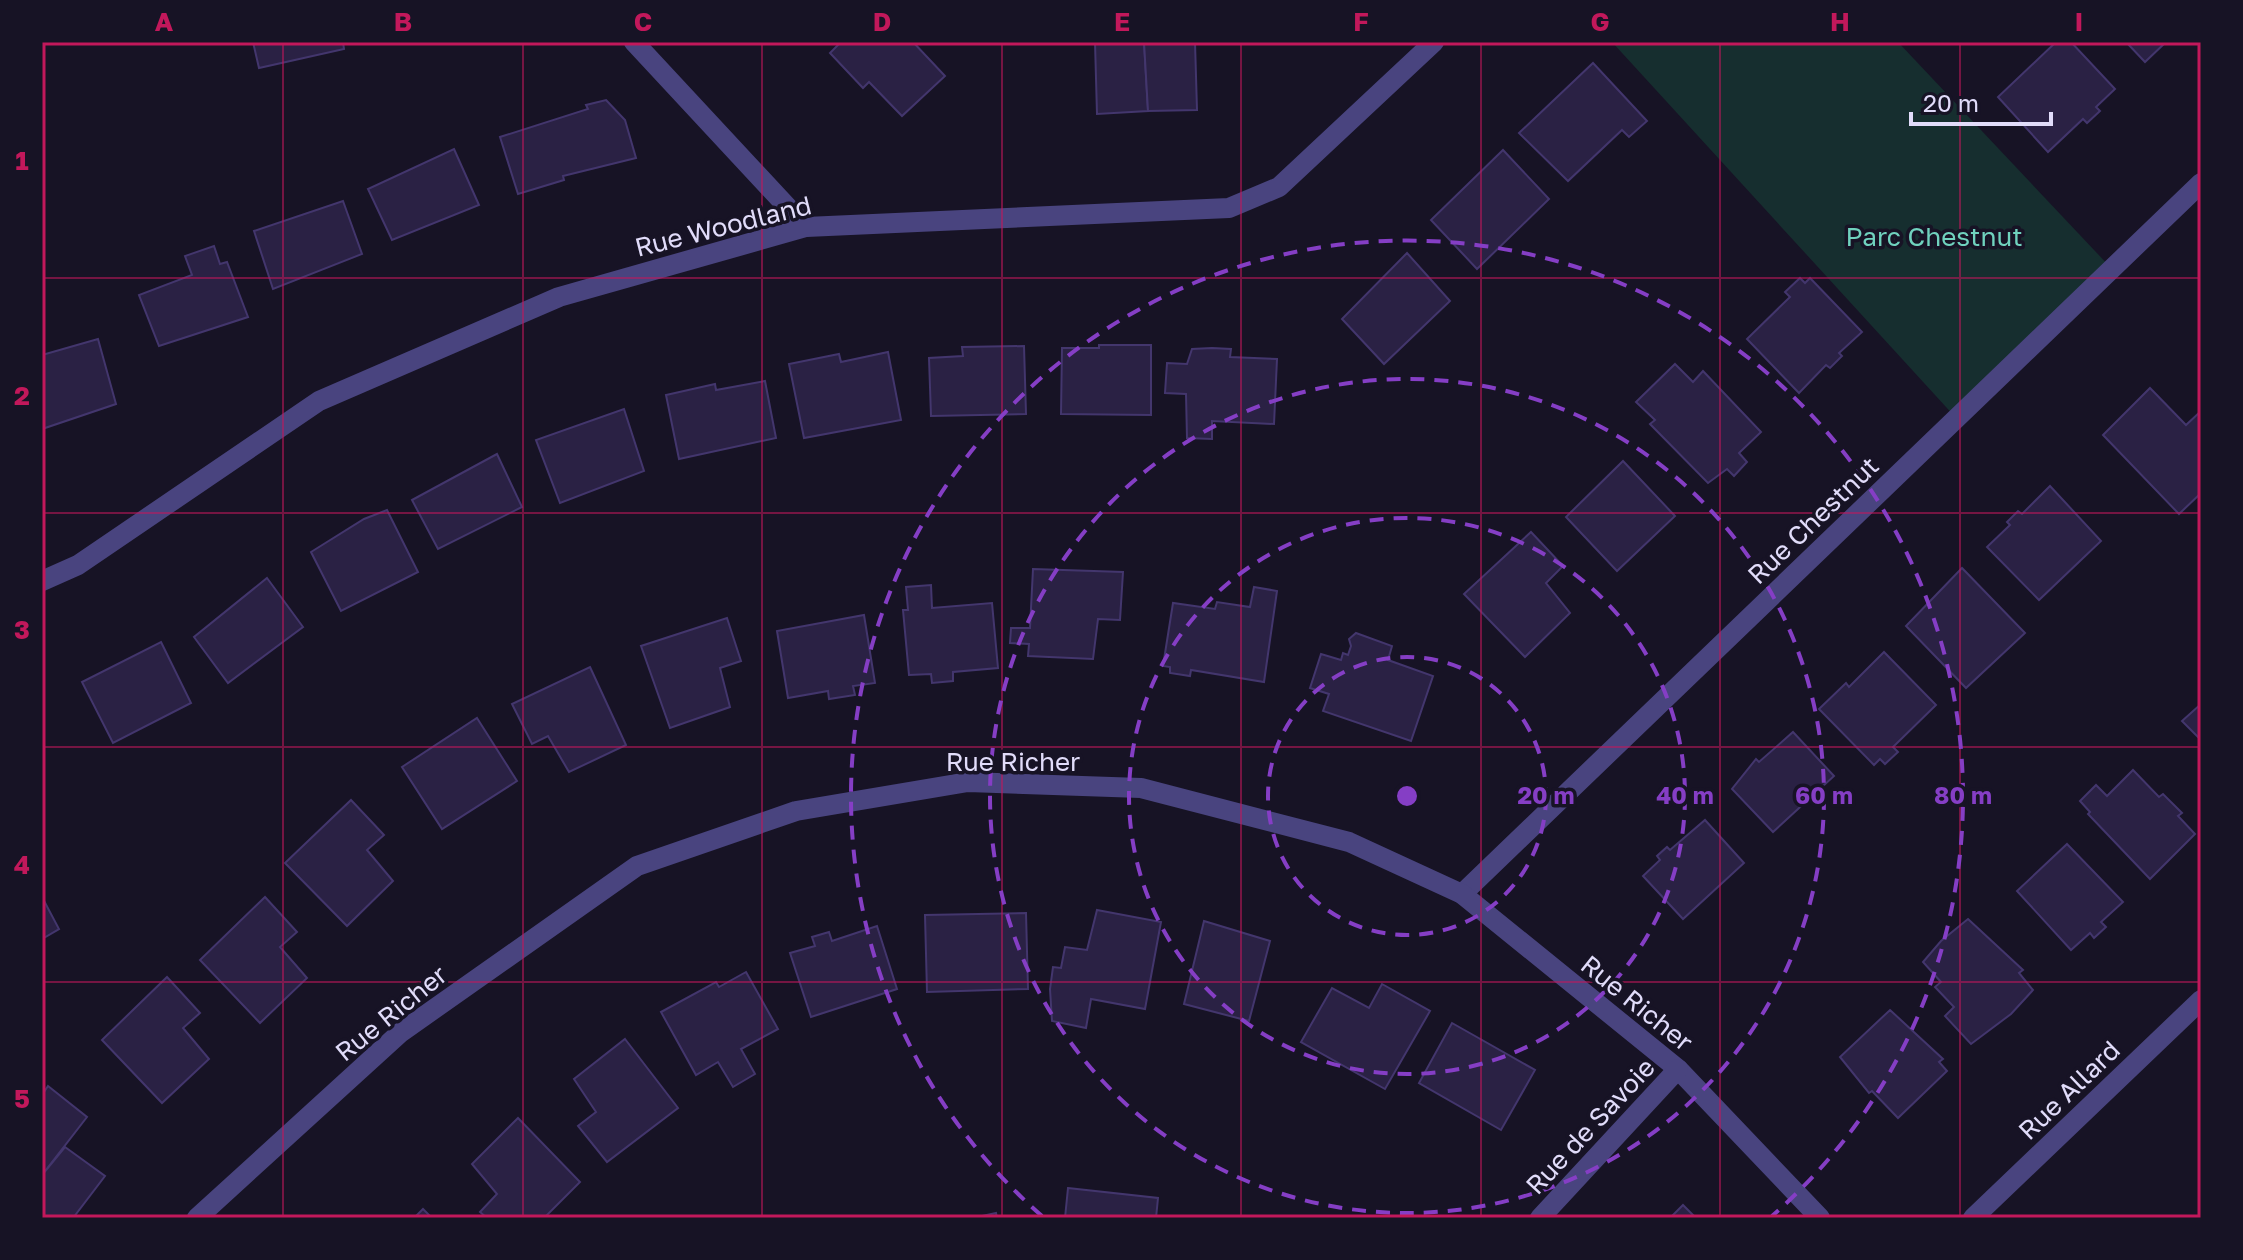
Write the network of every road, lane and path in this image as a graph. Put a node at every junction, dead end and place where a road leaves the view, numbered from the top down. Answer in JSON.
{"nodes":[{"id":1,"x":634,"y":42,"type":"edge"},
{"id":2,"x":1434,"y":42,"type":"edge"},
{"id":3,"x":2201,"y":183,"type":"edge"},
{"id":4,"x":806,"y":227,"type":"junction"},
{"id":5,"x":42,"y":581,"type":"edge"},
{"id":6,"x":1462,"y":894,"type":"junction"},
{"id":7,"x":2201,"y":1000,"type":"edge"},
{"id":8,"x":1678,"y":1069,"type":"junction"},
{"id":9,"x":197,"y":1218,"type":"edge"},
{"id":10,"x":1540,"y":1218,"type":"edge"},
{"id":11,"x":1820,"y":1218,"type":"edge"},
{"id":12,"x":1973,"y":1218,"type":"edge"}],
"edges":[{"from":1,"to":4,"type":"street"},
{"from":2,"to":4,"type":"street","name":"Rue Woodland"},
{"from":3,"to":6,"type":"street","name":"Rue Chestnut"},
{"from":4,"to":5,"type":"street","name":"Rue Woodland"},
{"from":6,"to":8,"type":"street","name":"Rue Richer"},
{"from":6,"to":9,"type":"street","name":"Rue Richer"},
{"from":7,"to":12,"type":"street","name":"Rue Allard"},
{"from":8,"to":10,"type":"street","name":"Rue de Savoie"},
{"from":8,"to":11,"type":"street","name":"Rue Richer"}]}
